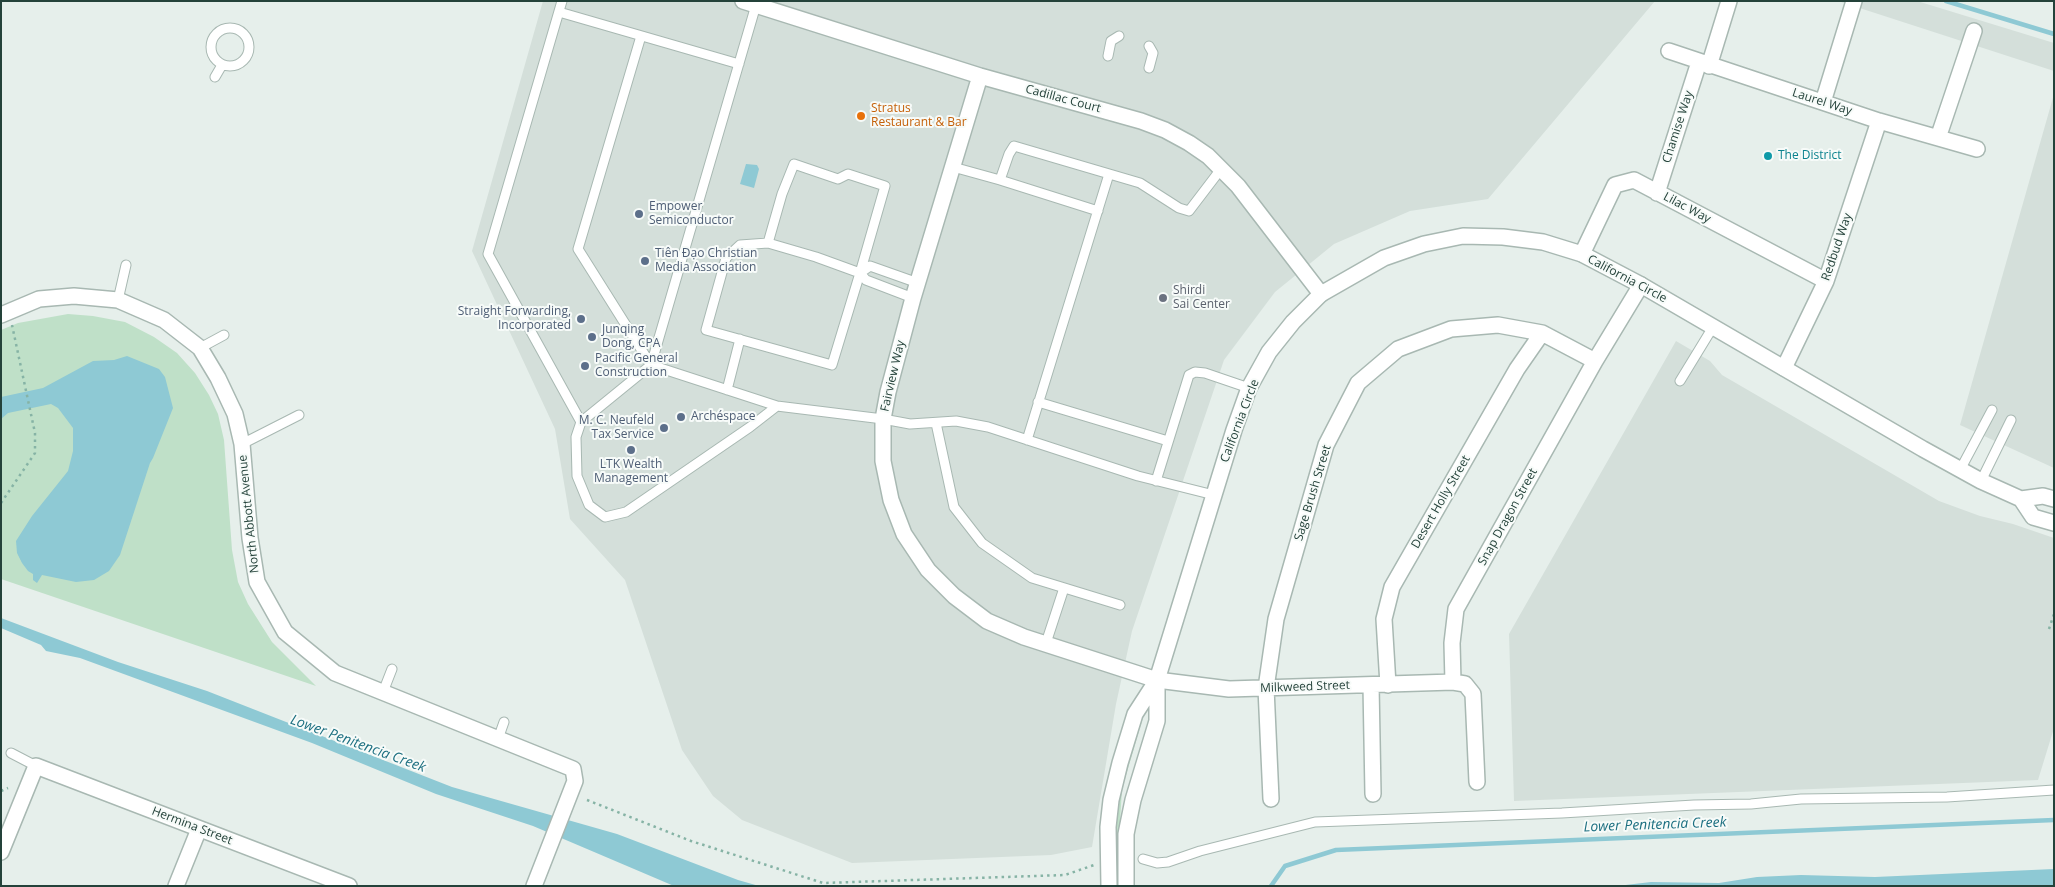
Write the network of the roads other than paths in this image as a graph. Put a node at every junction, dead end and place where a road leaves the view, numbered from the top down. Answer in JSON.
{"nodes":[{"id":1,"x":562,"y":1,"type":"edge"},
{"id":2,"x":1729,"y":1,"type":"edge"},
{"id":3,"x":1854,"y":1,"type":"edge"},
{"id":4,"x":750,"y":3,"type":"edge"},
{"id":5,"x":559,"y":12,"type":"junction"},
{"id":6,"x":1974,"y":31,"type":"dead end"},
{"id":7,"x":641,"y":36,"type":"junction"},
{"id":8,"x":1119,"y":36,"type":"dead end"},
{"id":9,"x":1149,"y":46,"type":"dead end"},
{"id":10,"x":1669,"y":51,"type":"dead end"},
{"id":11,"x":1108,"y":56,"type":"dead end"},
{"id":12,"x":739,"y":64,"type":"junction"},
{"id":13,"x":1704,"y":64,"type":"junction"},
{"id":14,"x":222,"y":65,"type":"junction"},
{"id":15,"x":1149,"y":68,"type":"dead end"},
{"id":16,"x":980,"y":76,"type":"junction"},
{"id":17,"x":214,"y":77,"type":"dead end"},
{"id":18,"x":1823,"y":102,"type":"junction"},
{"id":19,"x":1879,"y":121,"type":"junction"},
{"id":20,"x":1938,"y":138,"type":"junction"},
{"id":21,"x":1977,"y":149,"type":"dead end"},
{"id":22,"x":953,"y":167,"type":"junction"},
{"id":23,"x":1221,"y":169,"type":"junction"},
{"id":24,"x":1109,"y":174,"type":"junction"},
{"id":25,"x":1000,"y":180,"type":"junction"},
{"id":26,"x":1658,"y":193,"type":"junction"},
{"id":27,"x":1098,"y":211,"type":"junction"},
{"id":28,"x":768,"y":243,"type":"junction"},
{"id":29,"x":1582,"y":254,"type":"junction"},
{"id":30,"x":126,"y":266,"type":"dead end"},
{"id":31,"x":860,"y":273,"type":"junction"},
{"id":32,"x":1826,"y":282,"type":"junction"},
{"id":33,"x":918,"y":283,"type":"junction"},
{"id":34,"x":1641,"y":284,"type":"junction"},
{"id":35,"x":1321,"y":294,"type":"junction"},
{"id":36,"x":913,"y":298,"type":"junction"},
{"id":37,"x":118,"y":300,"type":"junction"},
{"id":38,"x":5,"y":313,"type":"edge"},
{"id":39,"x":1713,"y":327,"type":"junction"},
{"id":40,"x":1542,"y":334,"type":"junction"},
{"id":41,"x":224,"y":335,"type":"dead end"},
{"id":42,"x":740,"y":339,"type":"junction"},
{"id":43,"x":200,"y":348,"type":"junction"},
{"id":44,"x":1595,"y":361,"type":"junction"},
{"id":45,"x":651,"y":365,"type":"junction"},
{"id":46,"x":1784,"y":368,"type":"junction"},
{"id":47,"x":1680,"y":381,"type":"dead end"},
{"id":48,"x":1250,"y":388,"type":"junction"},
{"id":49,"x":727,"y":390,"type":"junction"},
{"id":50,"x":1038,"y":402,"type":"junction"},
{"id":51,"x":777,"y":406,"type":"junction"},
{"id":52,"x":1992,"y":410,"type":"dead end"},
{"id":53,"x":299,"y":415,"type":"dead end"},
{"id":54,"x":883,"y":419,"type":"junction"},
{"id":55,"x":2011,"y":420,"type":"dead end"},
{"id":56,"x":581,"y":422,"type":"junction"},
{"id":57,"x":936,"y":423,"type":"junction"},
{"id":58,"x":1026,"y":440,"type":"junction"},
{"id":59,"x":1168,"y":441,"type":"junction"},
{"id":60,"x":242,"y":444,"type":"junction"},
{"id":61,"x":1960,"y":470,"type":"junction"},
{"id":62,"x":1156,"y":481,"type":"junction"},
{"id":63,"x":1981,"y":481,"type":"junction"},
{"id":64,"x":1214,"y":494,"type":"junction"},
{"id":65,"x":2021,"y":499,"type":"junction"},
{"id":66,"x":2054,"y":499,"type":"edge"},
{"id":67,"x":2054,"y":523,"type":"edge"},
{"id":68,"x":1064,"y":588,"type":"junction"},
{"id":69,"x":1120,"y":605,"type":"dead end"},
{"id":70,"x":1046,"y":643,"type":"junction"},
{"id":71,"x":392,"y":669,"type":"dead end"},
{"id":72,"x":1157,"y":680,"type":"junction"},
{"id":73,"x":1453,"y":682,"type":"junction"},
{"id":74,"x":1371,"y":685,"type":"junction"},
{"id":75,"x":1388,"y":685,"type":"junction"},
{"id":76,"x":1266,"y":688,"type":"junction"},
{"id":77,"x":383,"y":692,"type":"junction"},
{"id":78,"x":504,"y":722,"type":"dead end"},
{"id":79,"x":498,"y":739,"type":"junction"},
{"id":80,"x":11,"y":753,"type":"dead end"},
{"id":81,"x":36,"y":766,"type":"junction"},
{"id":82,"x":1477,"y":782,"type":"dead end"},
{"id":83,"x":2054,"y":790,"type":"edge"},
{"id":84,"x":1373,"y":794,"type":"dead end"},
{"id":85,"x":1271,"y":799,"type":"dead end"},
{"id":86,"x":199,"y":829,"type":"junction"},
{"id":87,"x":1,"y":852,"type":"edge"},
{"id":88,"x":1142,"y":859,"type":"dead end"},
{"id":89,"x":176,"y":886,"type":"edge"},
{"id":90,"x":348,"y":886,"type":"edge"},
{"id":91,"x":534,"y":886,"type":"edge"},
{"id":92,"x":1110,"y":886,"type":"edge"},
{"id":93,"x":1126,"y":886,"type":"edge"}],
"edges":[{"from":1,"to":5,"type":"lane"},
{"from":2,"to":13,"type":"street","name":"Chamise Way"},
{"from":3,"to":18,"type":"street"},
{"from":4,"to":12,"type":"lane"},
{"from":4,"to":16,"type":"street","name":"Cadillac Court"},
{"from":5,"to":7,"type":"lane"},
{"from":5,"to":56,"type":"lane"},
{"from":6,"to":20,"type":"street"},
{"from":7,"to":12,"type":"lane"},
{"from":7,"to":45,"type":"lane"},
{"from":8,"to":11,"type":"lane"},
{"from":9,"to":15,"type":"lane"},
{"from":10,"to":13,"type":"street","name":"Laurel Way"},
{"from":12,"to":45,"type":"lane"},
{"from":13,"to":18,"type":"street","name":"Laurel Way"},
{"from":13,"to":26,"type":"street","name":"Chamise Way"},
{"from":14,"to":14,"type":"lane"},
{"from":14,"to":17,"type":"lane"},
{"from":16,"to":22,"type":"street","name":"Fairview Way"},
{"from":16,"to":23,"type":"street","name":"Cadillac Court"},
{"from":18,"to":19,"type":"street","name":"Laurel Way"},
{"from":19,"to":20,"type":"street","name":"Laurel Way"},
{"from":19,"to":32,"type":"street","name":"Redbud Way"},
{"from":20,"to":21,"type":"street","name":"Laurel Way"},
{"from":22,"to":25,"type":"lane"},
{"from":22,"to":33,"type":"street","name":"Fairview Way"},
{"from":23,"to":24,"type":"lane"},
{"from":23,"to":35,"type":"street","name":"Cadillac Court"},
{"from":24,"to":25,"type":"lane"},
{"from":24,"to":27,"type":"lane"},
{"from":25,"to":27,"type":"lane"},
{"from":26,"to":29,"type":"street","name":"Lilac Way"},
{"from":26,"to":32,"type":"street","name":"Lilac Way"},
{"from":27,"to":50,"type":"lane"},
{"from":28,"to":31,"type":"lane"},
{"from":28,"to":31,"type":"lane"},
{"from":28,"to":42,"type":"lane"},
{"from":29,"to":34,"type":"street","name":"California Circle"},
{"from":29,"to":35,"type":"street","name":"California Circle"},
{"from":30,"to":37,"type":"lane"},
{"from":31,"to":33,"type":"lane"},
{"from":31,"to":36,"type":"lane"},
{"from":31,"to":42,"type":"lane"},
{"from":32,"to":46,"type":"street","name":"Redbud Way"},
{"from":33,"to":36,"type":"street","name":"Fairview Way"},
{"from":34,"to":39,"type":"street","name":"California Circle"},
{"from":34,"to":44,"type":"street","name":"Snap Dragon Street"},
{"from":35,"to":48,"type":"street","name":"California Circle"},
{"from":36,"to":54,"type":"street","name":"Fairview Way"},
{"from":37,"to":38,"type":"street","name":"North Abbott Avenue"},
{"from":37,"to":43,"type":"street","name":"North Abbott Avenue"},
{"from":39,"to":46,"type":"street","name":"California Circle"},
{"from":39,"to":47,"type":"lane"},
{"from":40,"to":44,"type":"street","name":"Sage Brush Street"},
{"from":40,"to":75,"type":"street","name":"Desert Holly Street"},
{"from":40,"to":76,"type":"street","name":"Sage Brush Street"},
{"from":41,"to":43,"type":"lane"},
{"from":42,"to":49,"type":"lane"},
{"from":43,"to":60,"type":"street","name":"North Abbott Avenue"},
{"from":44,"to":73,"type":"street","name":"Snap Dragon Street"},
{"from":45,"to":49,"type":"lane"},
{"from":45,"to":56,"type":"lane"},
{"from":46,"to":61,"type":"street","name":"California Circle"},
{"from":48,"to":59,"type":"lane"},
{"from":48,"to":64,"type":"street","name":"California Circle"},
{"from":49,"to":51,"type":"lane"},
{"from":50,"to":58,"type":"lane"},
{"from":50,"to":59,"type":"lane"},
{"from":51,"to":54,"type":"lane"},
{"from":51,"to":56,"type":"lane"},
{"from":52,"to":61,"type":"lane"},
{"from":53,"to":60,"type":"lane"},
{"from":54,"to":57,"type":"lane"},
{"from":54,"to":70,"type":"street","name":"Fairview Way"},
{"from":55,"to":63,"type":"lane"},
{"from":57,"to":58,"type":"lane"},
{"from":57,"to":68,"type":"lane"},
{"from":58,"to":62,"type":"lane"},
{"from":59,"to":62,"type":"lane"},
{"from":60,"to":77,"type":"street","name":"North Abbott Avenue"},
{"from":61,"to":63,"type":"street","name":"California Circle"},
{"from":62,"to":64,"type":"lane"},
{"from":63,"to":65,"type":"street","name":"California Circle"},
{"from":64,"to":72,"type":"street","name":"California Circle"},
{"from":65,"to":66,"type":"street","name":"California Circle"},
{"from":65,"to":67,"type":"street","name":"California Circle"},
{"from":68,"to":69,"type":"lane"},
{"from":68,"to":70,"type":"lane"},
{"from":70,"to":72,"type":"street","name":"Fairview Way"},
{"from":71,"to":77,"type":"lane"},
{"from":72,"to":76,"type":"street","name":"Milkweed Street"},
{"from":72,"to":92,"type":"street","name":"California Circle"},
{"from":72,"to":93,"type":"street","name":"California Circle"},
{"from":73,"to":75,"type":"street","name":"Milkweed Street"},
{"from":73,"to":82,"type":"street"},
{"from":74,"to":75,"type":"street","name":"Milkweed Street"},
{"from":74,"to":76,"type":"street","name":"Milkweed Street"},
{"from":74,"to":84,"type":"street"},
{"from":76,"to":85,"type":"street","name":"Sage Brush Street"},
{"from":77,"to":79,"type":"street","name":"North Abbott Avenue"},
{"from":78,"to":79,"type":"lane"},
{"from":79,"to":91,"type":"street","name":"North Abbott Avenue"},
{"from":80,"to":81,"type":"lane"},
{"from":81,"to":86,"type":"street","name":"Hermina Street"},
{"from":81,"to":87,"type":"street"},
{"from":83,"to":88,"type":"lane"},
{"from":86,"to":89,"type":"street"},
{"from":86,"to":90,"type":"street","name":"Hermina Street"}]}
